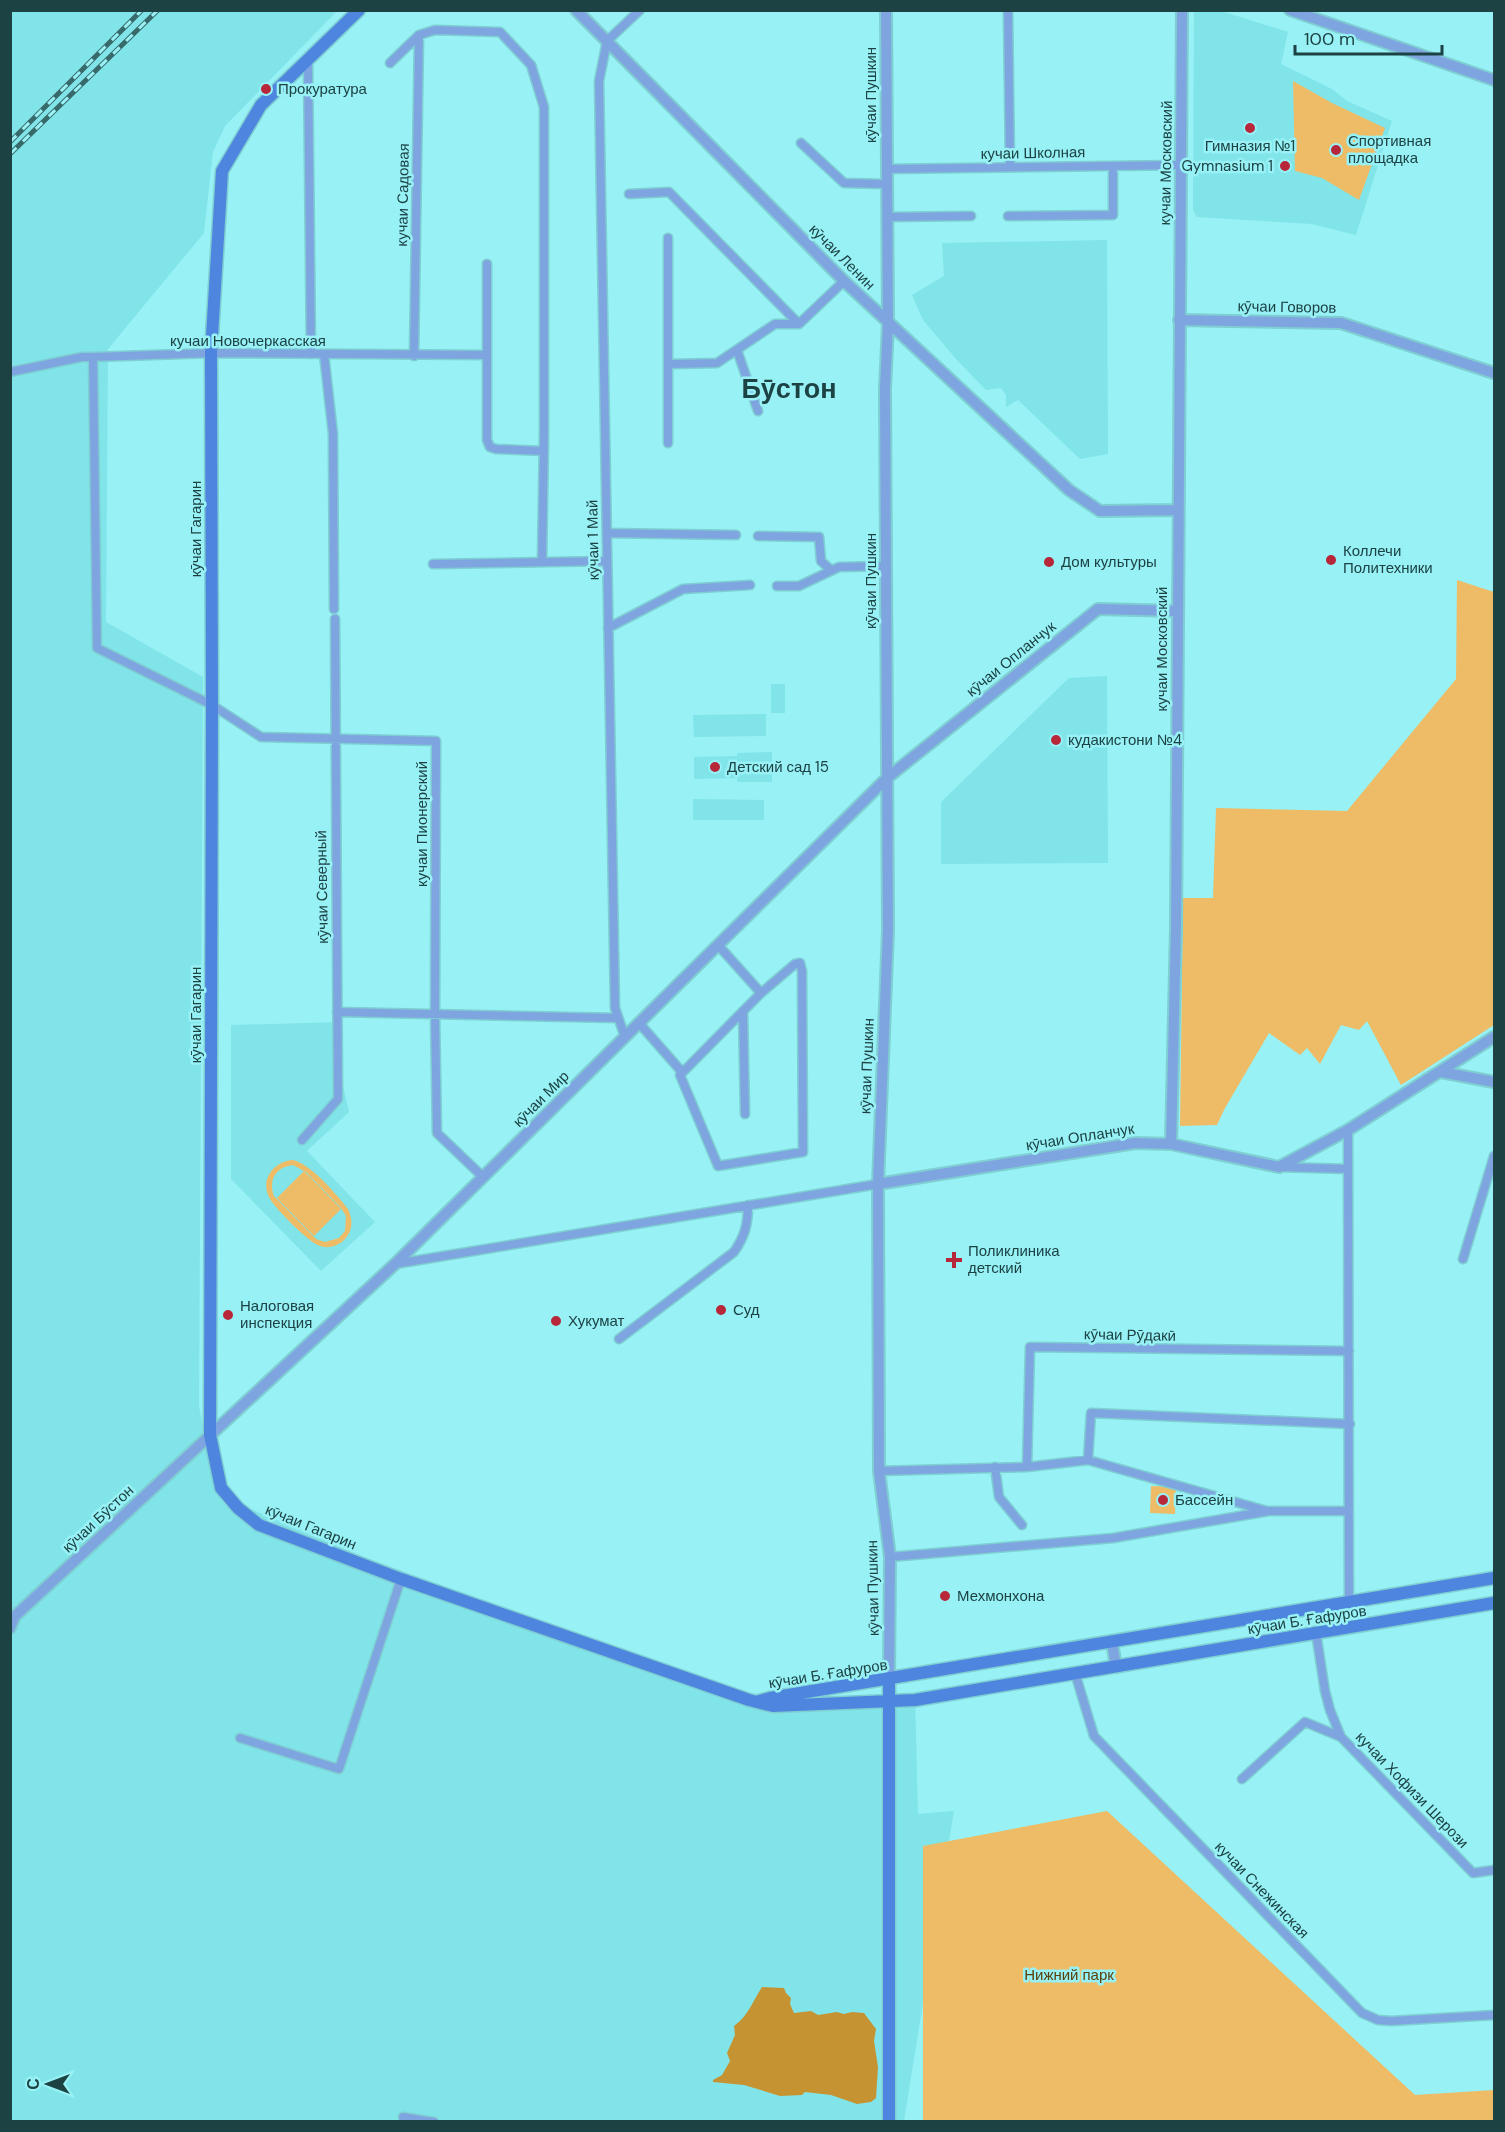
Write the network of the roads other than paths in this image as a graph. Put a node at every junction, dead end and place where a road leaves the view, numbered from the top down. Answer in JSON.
{"nodes":[{"id":1,"x":359,"y":10,"type":"edge"},
{"id":2,"x":576,"y":10,"type":"edge"},
{"id":3,"x":640,"y":10,"type":"edge"},
{"id":4,"x":886,"y":10,"type":"edge"},
{"id":5,"x":1008,"y":10,"type":"edge"},
{"id":6,"x":1182,"y":10,"type":"edge"},
{"id":7,"x":1290,"y":10,"type":"edge"},
{"id":8,"x":419,"y":35,"type":"junction"},
{"id":9,"x":607,"y":41,"type":"junction"},
{"id":10,"x":309,"y":61,"type":"junction"},
{"id":11,"x":390,"y":63,"type":"dead end"},
{"id":12,"x":1494,"y":80,"type":"edge"},
{"id":13,"x":801,"y":143,"type":"dead end"},
{"id":14,"x":1181,"y":165,"type":"junction"},
{"id":15,"x":1113,"y":166,"type":"junction"},
{"id":16,"x":1010,"y":167,"type":"junction"},
{"id":17,"x":886,"y":169,"type":"junction"},
{"id":18,"x":887,"y":184,"type":"junction"},
{"id":19,"x":629,"y":194,"type":"dead end"},
{"id":20,"x":971,"y":216,"type":"dead end"},
{"id":21,"x":1008,"y":216,"type":"dead end"},
{"id":22,"x":887,"y":217,"type":"junction"},
{"id":23,"x":668,"y":238,"type":"dead end"},
{"id":24,"x":487,"y":264,"type":"dead end"},
{"id":25,"x":844,"y":281,"type":"junction"},
{"id":26,"x":1179,"y":320,"type":"junction"},
{"id":27,"x":799,"y":324,"type":"junction"},
{"id":28,"x":888,"y":324,"type":"junction"},
{"id":29,"x":737,"y":350,"type":"junction"},
{"id":30,"x":211,"y":352,"type":"junction"},
{"id":31,"x":311,"y":354,"type":"junction"},
{"id":32,"x":324,"y":354,"type":"junction"},
{"id":33,"x":487,"y":355,"type":"junction"},
{"id":34,"x":414,"y":356,"type":"junction"},
{"id":35,"x":93,"y":357,"type":"junction"},
{"id":36,"x":670,"y":364,"type":"junction"},
{"id":37,"x":10,"y":372,"type":"edge"},
{"id":38,"x":1494,"y":372,"type":"edge"},
{"id":39,"x":758,"y":411,"type":"dead end"},
{"id":40,"x":668,"y":443,"type":"dead end"},
{"id":41,"x":544,"y":451,"type":"junction"},
{"id":42,"x":1178,"y":510,"type":"junction"},
{"id":43,"x":607,"y":533,"type":"junction"},
{"id":44,"x":736,"y":535,"type":"dead end"},
{"id":45,"x":758,"y":536,"type":"dead end"},
{"id":46,"x":607,"y":561,"type":"junction"},
{"id":47,"x":542,"y":562,"type":"junction"},
{"id":48,"x":433,"y":564,"type":"dead end"},
{"id":49,"x":886,"y":566,"type":"junction"},
{"id":50,"x":831,"y":570,"type":"junction"},
{"id":51,"x":750,"y":585,"type":"dead end"},
{"id":52,"x":777,"y":586,"type":"dead end"},
{"id":53,"x":334,"y":609,"type":"dead end"},
{"id":54,"x":1177,"y":611,"type":"junction"},
{"id":55,"x":335,"y":619,"type":"dead end"},
{"id":56,"x":608,"y":628,"type":"junction"},
{"id":57,"x":212,"y":705,"type":"junction"},
{"id":58,"x":334,"y":738,"type":"junction"},
{"id":59,"x":887,"y":778,"type":"junction"},
{"id":60,"x":718,"y":945,"type":"junction"},
{"id":61,"x":761,"y":993,"type":"junction"},
{"id":62,"x":743,"y":1011,"type":"junction"},
{"id":63,"x":337,"y":1012,"type":"junction"},
{"id":64,"x":435,"y":1014,"type":"junction"},
{"id":65,"x":618,"y":1018,"type":"junction"},
{"id":66,"x":639,"y":1023,"type":"junction"},
{"id":67,"x":625,"y":1037,"type":"junction"},
{"id":68,"x":1494,"y":1037,"type":"edge"},
{"id":69,"x":682,"y":1072,"type":"junction"},
{"id":70,"x":1441,"y":1072,"type":"junction"},
{"id":71,"x":1494,"y":1082,"type":"edge"},
{"id":72,"x":746,"y":1114,"type":"dead end"},
{"id":73,"x":1348,"y":1130,"type":"junction"},
{"id":74,"x":302,"y":1140,"type":"dead end"},
{"id":75,"x":1171,"y":1144,"type":"junction"},
{"id":76,"x":1494,"y":1156,"type":"edge"},
{"id":77,"x":1279,"y":1167,"type":"junction"},
{"id":78,"x":1348,"y":1169,"type":"junction"},
{"id":79,"x":483,"y":1177,"type":"junction"},
{"id":80,"x":878,"y":1184,"type":"junction"},
{"id":81,"x":748,"y":1205,"type":"junction"},
{"id":82,"x":1463,"y":1259,"type":"dead end"},
{"id":83,"x":395,"y":1264,"type":"junction"},
{"id":84,"x":619,"y":1339,"type":"dead end"},
{"id":85,"x":1349,"y":1351,"type":"junction"},
{"id":86,"x":1350,"y":1424,"type":"junction"},
{"id":87,"x":210,"y":1435,"type":"junction"},
{"id":88,"x":1088,"y":1460,"type":"junction"},
{"id":89,"x":995,"y":1467,"type":"junction"},
{"id":90,"x":1027,"y":1467,"type":"junction"},
{"id":91,"x":879,"y":1470,"type":"junction"},
{"id":92,"x":1269,"y":1511,"type":"junction"},
{"id":93,"x":1349,"y":1511,"type":"junction"},
{"id":94,"x":1022,"y":1525,"type":"dead end"},
{"id":95,"x":890,"y":1557,"type":"junction"},
{"id":96,"x":1494,"y":1578,"type":"edge"},
{"id":97,"x":401,"y":1579,"type":"junction"},
{"id":98,"x":1349,"y":1602,"type":"junction"},
{"id":99,"x":1494,"y":1603,"type":"edge"},
{"id":100,"x":10,"y":1628,"type":"edge"},
{"id":101,"x":1316,"y":1633,"type":"junction"},
{"id":102,"x":1112,"y":1642,"type":"junction"},
{"id":103,"x":1116,"y":1666,"type":"junction"},
{"id":104,"x":1075,"y":1673,"type":"junction"},
{"id":105,"x":889,"y":1679,"type":"junction"},
{"id":106,"x":759,"y":1701,"type":"junction"},
{"id":107,"x":889,"y":1701,"type":"junction"},
{"id":108,"x":1341,"y":1737,"type":"junction"},
{"id":109,"x":240,"y":1738,"type":"dead end"},
{"id":110,"x":1242,"y":1779,"type":"dead end"},
{"id":111,"x":1494,"y":1870,"type":"edge"},
{"id":112,"x":1494,"y":2015,"type":"edge"},
{"id":113,"x":403,"y":2117,"type":"dead end"},
{"id":114,"x":434,"y":2121,"type":"edge"},
{"id":115,"x":889,"y":2121,"type":"edge"}],
"edges":[{"from":1,"to":10,"type":"main road","name":"кӯчаи Гагарин"},
{"from":2,"to":9,"type":"street","name":"кӯчаи Ленин"},
{"from":3,"to":9,"type":"street"},
{"from":4,"to":17,"type":"street","name":"кӯчаи Пушкин"},
{"from":5,"to":16,"type":"street"},
{"from":6,"to":14,"type":"street","name":"кучаи Московский"},
{"from":7,"to":12,"type":"street"},
{"from":8,"to":11,"type":"street"},
{"from":8,"to":34,"type":"street","name":"кучаи Садовая"},
{"from":8,"to":41,"type":"street"},
{"from":9,"to":25,"type":"street","name":"кӯчаи Ленин"},
{"from":9,"to":43,"type":"street","name":"кӯчаи 1 Май"},
{"from":10,"to":30,"type":"main road","name":"кӯчаи Гагарин"},
{"from":10,"to":31,"type":"street"},
{"from":13,"to":18,"type":"street"},
{"from":14,"to":15,"type":"street","name":"кучаи Школная"},
{"from":14,"to":26,"type":"street","name":"кучаи Московский"},
{"from":15,"to":16,"type":"street","name":"кучаи Школная"},
{"from":15,"to":21,"type":"street"},
{"from":16,"to":17,"type":"street","name":"кучаи Школная"},
{"from":17,"to":18,"type":"street","name":"кӯчаи Пушкин"},
{"from":18,"to":22,"type":"street","name":"кӯчаи Пушкин"},
{"from":19,"to":27,"type":"street"},
{"from":20,"to":22,"type":"street"},
{"from":22,"to":28,"type":"street","name":"кӯчаи Пушкин"},
{"from":23,"to":36,"type":"street"},
{"from":24,"to":33,"type":"street"},
{"from":25,"to":27,"type":"street"},
{"from":25,"to":28,"type":"street","name":"кӯчаи Ленин"},
{"from":26,"to":38,"type":"street","name":"кӯчаи Говоров"},
{"from":26,"to":42,"type":"street","name":"кучаи Московский"},
{"from":27,"to":29,"type":"street"},
{"from":28,"to":42,"type":"street","name":"кӯчаи Ленин"},
{"from":28,"to":49,"type":"street","name":"кӯчаи Пушкин"},
{"from":29,"to":36,"type":"street"},
{"from":29,"to":39,"type":"street"},
{"from":30,"to":31,"type":"street","name":"кучаи Новочеркасская"},
{"from":30,"to":35,"type":"street","name":"кучаи Новочеркасская"},
{"from":30,"to":57,"type":"main road","name":"кӯчаи Гагарин"},
{"from":31,"to":32,"type":"street","name":"кучаи Новочеркасская"},
{"from":32,"to":34,"type":"street","name":"кучаи Новочеркасская"},
{"from":32,"to":53,"type":"street"},
{"from":33,"to":34,"type":"street","name":"кучаи Новочеркасская"},
{"from":33,"to":41,"type":"street"},
{"from":35,"to":37,"type":"street","name":"кучаи Новочеркасская"},
{"from":35,"to":57,"type":"street","name":"кучаи Пионерский"},
{"from":36,"to":40,"type":"street"},
{"from":41,"to":47,"type":"street"},
{"from":42,"to":54,"type":"street","name":"кучаи Московский"},
{"from":43,"to":44,"type":"street"},
{"from":43,"to":46,"type":"street","name":"кӯчаи 1 Май"},
{"from":45,"to":50,"type":"street"},
{"from":46,"to":47,"type":"street"},
{"from":46,"to":56,"type":"street","name":"кӯчаи 1 Май"},
{"from":47,"to":48,"type":"street"},
{"from":49,"to":50,"type":"street"},
{"from":49,"to":59,"type":"street","name":"кӯчаи Пушкин"},
{"from":50,"to":52,"type":"street"},
{"from":51,"to":56,"type":"street"},
{"from":54,"to":59,"type":"street","name":"кӯчаи Опланчук"},
{"from":54,"to":75,"type":"street","name":"кучаи Московский"},
{"from":55,"to":58,"type":"street","name":"кӯчаи Северный"},
{"from":56,"to":65,"type":"street","name":"кӯчаи 1 Май"},
{"from":57,"to":58,"type":"street","name":"кучаи Пионерский"},
{"from":57,"to":87,"type":"main road","name":"кӯчаи Гагарин"},
{"from":58,"to":63,"type":"street","name":"кӯчаи Северный"},
{"from":58,"to":64,"type":"street","name":"кучаи Пионерский"},
{"from":59,"to":60,"type":"street","name":"кӯчаи Мир"},
{"from":59,"to":80,"type":"street","name":"кӯчаи Пушкин"},
{"from":60,"to":61,"type":"street"},
{"from":60,"to":66,"type":"street","name":"кӯчаи Мир"},
{"from":61,"to":62,"type":"street"},
{"from":61,"to":69,"type":"street"},
{"from":62,"to":69,"type":"street"},
{"from":62,"to":72,"type":"street"},
{"from":63,"to":64,"type":"street"},
{"from":63,"to":74,"type":"street","name":"кӯчаи Северный"},
{"from":64,"to":65,"type":"street"},
{"from":64,"to":79,"type":"street","name":"кучаи Пионерский"},
{"from":65,"to":67,"type":"street","name":"кӯчаи 1 Май"},
{"from":66,"to":67,"type":"street","name":"кӯчаи Мир"},
{"from":66,"to":69,"type":"street"},
{"from":67,"to":79,"type":"street","name":"кӯчаи Мир"},
{"from":68,"to":70,"type":"street"},
{"from":70,"to":71,"type":"street"},
{"from":70,"to":73,"type":"street"},
{"from":73,"to":77,"type":"street"},
{"from":73,"to":78,"type":"street"},
{"from":75,"to":77,"type":"street","name":"кӯчаи Опланчук"},
{"from":75,"to":80,"type":"street","name":"кӯчаи Опланчук"},
{"from":76,"to":82,"type":"street"},
{"from":77,"to":78,"type":"street"},
{"from":78,"to":85,"type":"street"},
{"from":79,"to":83,"type":"street","name":"кӯчаи Мир"},
{"from":80,"to":81,"type":"street"},
{"from":80,"to":91,"type":"street","name":"кӯчаи Пушкин"},
{"from":81,"to":83,"type":"street"},
{"from":81,"to":84,"type":"street"},
{"from":83,"to":87,"type":"street","name":"кӯчаи Мир"},
{"from":85,"to":86,"type":"street"},
{"from":85,"to":90,"type":"street","name":"кӯчаи Рӯдакӣ"},
{"from":86,"to":88,"type":"street"},
{"from":86,"to":93,"type":"street"},
{"from":87,"to":97,"type":"main road","name":"кӯчаи Гагарин"},
{"from":87,"to":100,"type":"street","name":"кӯчаи Бӯстон"},
{"from":88,"to":90,"type":"street"},
{"from":88,"to":92,"type":"street"},
{"from":89,"to":90,"type":"street"},
{"from":89,"to":91,"type":"street"},
{"from":89,"to":94,"type":"street"},
{"from":91,"to":95,"type":"street","name":"кӯчаи Пушкин"},
{"from":92,"to":93,"type":"street"},
{"from":92,"to":95,"type":"street"},
{"from":93,"to":98,"type":"street"},
{"from":95,"to":105,"type":"street","name":"кӯчаи Пушкин"},
{"from":96,"to":98,"type":"main road","name":"кӯчаи Б. Ғафуров"},
{"from":97,"to":106,"type":"main road","name":"кӯчаи Гагарин"},
{"from":97,"to":109,"type":"street"},
{"from":98,"to":102,"type":"main road","name":"кӯчаи Б. Ғафуров"},
{"from":99,"to":101,"type":"main road","name":"кӯчаи Б. Ғафуров"},
{"from":101,"to":103,"type":"main road","name":"кӯчаи Б. Ғафуров"},
{"from":101,"to":108,"type":"street"},
{"from":102,"to":103,"type":"street"},
{"from":102,"to":105,"type":"main road","name":"кӯчаи Б. Ғафуров"},
{"from":103,"to":104,"type":"main road","name":"кӯчаи Б. Ғафуров"},
{"from":104,"to":107,"type":"main road","name":"кӯчаи Б. Ғафуров"},
{"from":104,"to":112,"type":"street","name":"кучаи Снежинская"},
{"from":105,"to":106,"type":"main road","name":"кӯчаи Б. Ғафуров"},
{"from":105,"to":107,"type":"main road","name":"кӯчаи Пушкин"},
{"from":106,"to":107,"type":"main road","name":"кӯчаи Б. Ғафуров"},
{"from":107,"to":115,"type":"main road","name":"кӯчаи Пушкин"},
{"from":108,"to":110,"type":"street"},
{"from":108,"to":111,"type":"street","name":"кучаи Хофизи Шерози"},
{"from":113,"to":114,"type":"street"}]}
